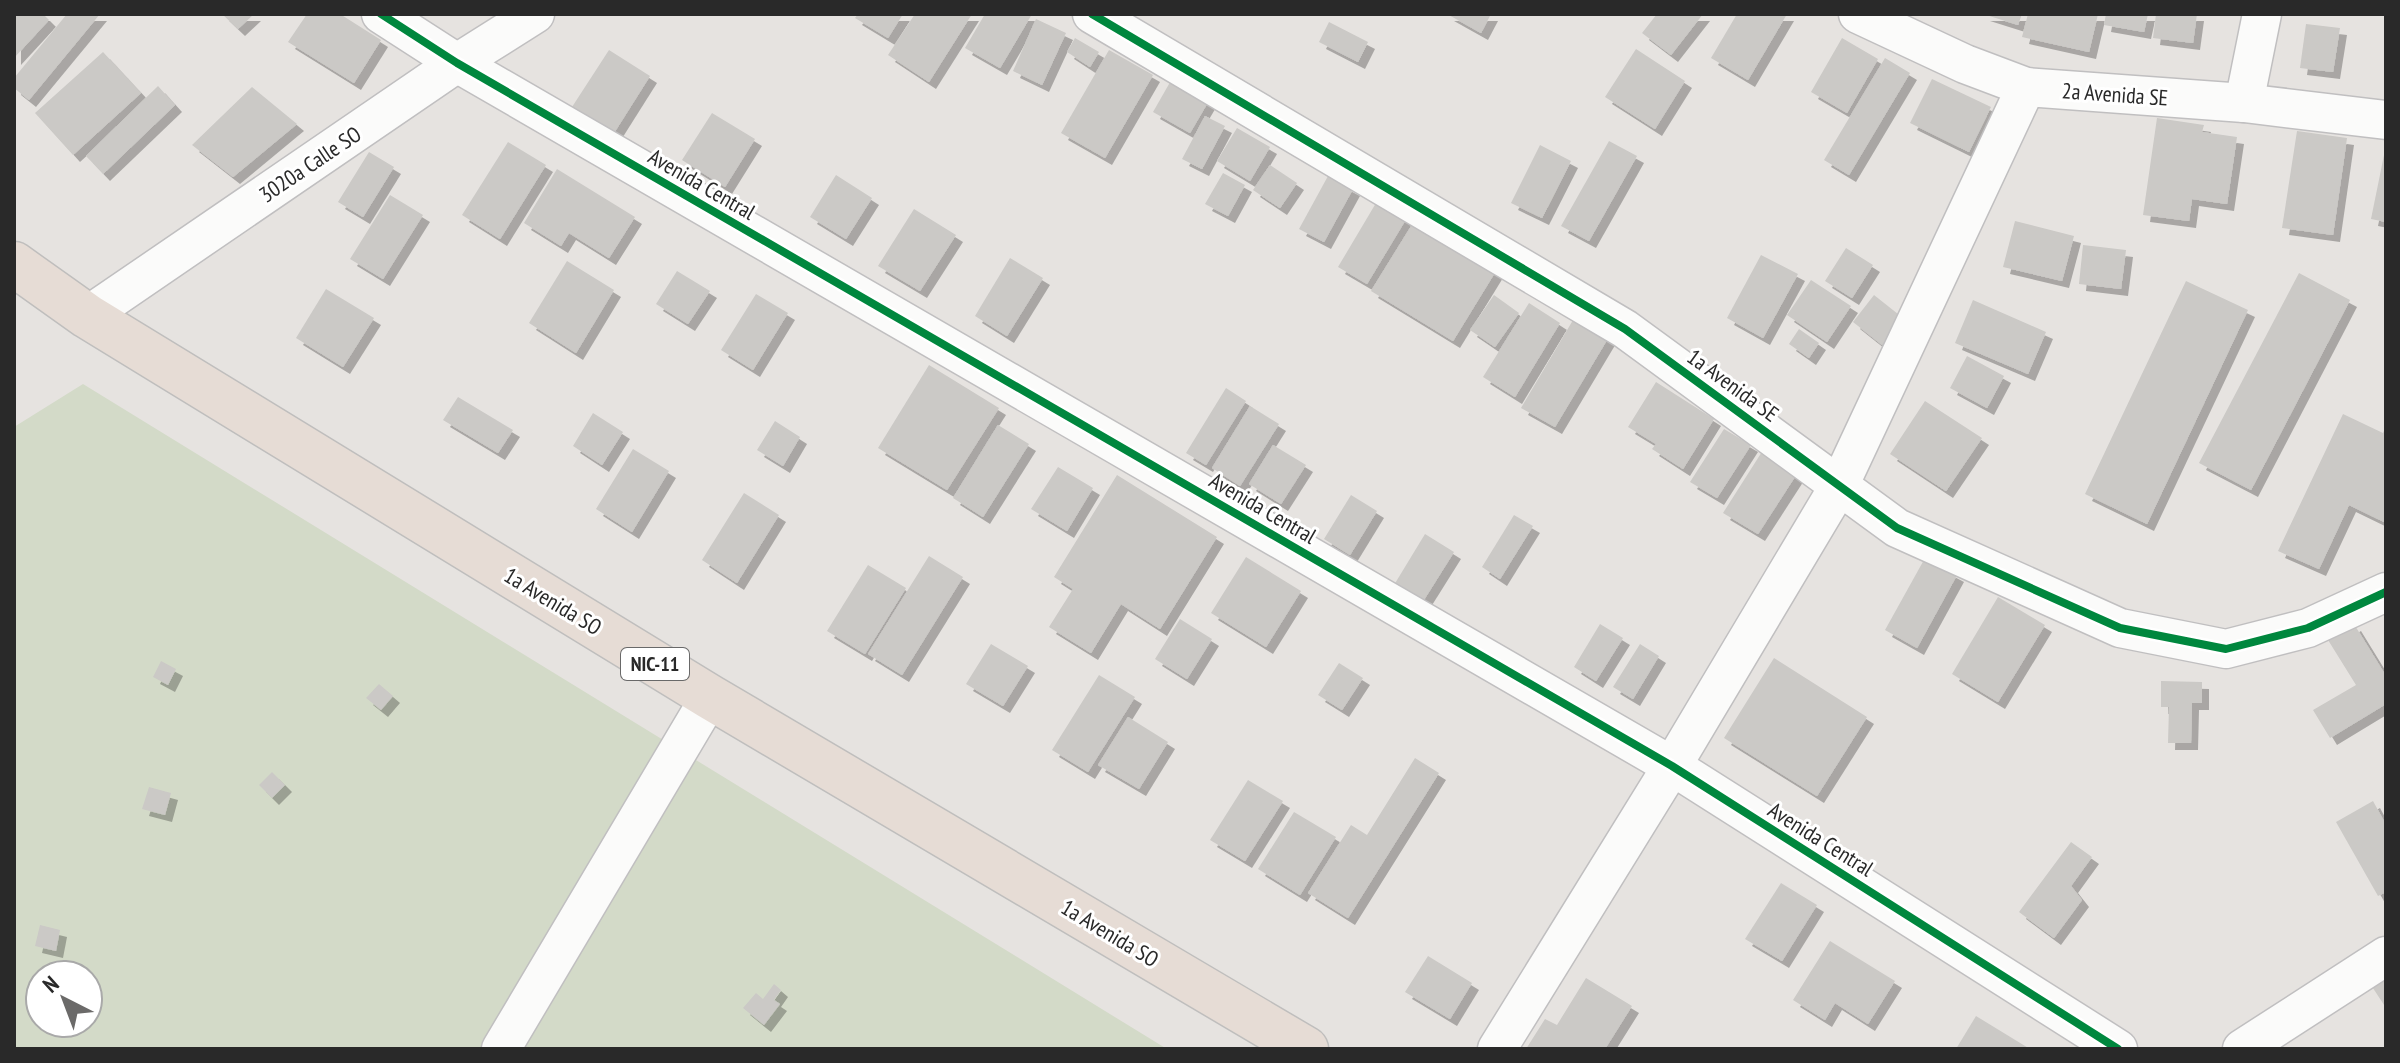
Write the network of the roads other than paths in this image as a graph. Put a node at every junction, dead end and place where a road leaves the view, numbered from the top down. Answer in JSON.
{"nodes":[{"id":1,"x":381,"y":14,"type":"edge"},
{"id":2,"x":535,"y":14,"type":"edge"},
{"id":3,"x":1092,"y":14,"type":"edge"},
{"id":4,"x":1858,"y":14,"type":"edge"},
{"id":5,"x":2262,"y":14,"type":"edge"},
{"id":6,"x":457,"y":63,"type":"junction"},
{"id":7,"x":2026,"y":87,"type":"junction"},
{"id":8,"x":2244,"y":103,"type":"junction"},
{"id":9,"x":2386,"y":120,"type":"edge"},
{"id":10,"x":14,"y":264,"type":"edge"},
{"id":11,"x":87,"y":316,"type":"junction"},
{"id":12,"x":1839,"y":486,"type":"junction"},
{"id":13,"x":2386,"y":592,"type":"edge"},
{"id":14,"x":710,"y":697,"type":"junction"},
{"id":15,"x":1672,"y":766,"type":"junction"},
{"id":16,"x":2386,"y":956,"type":"edge"},
{"id":17,"x":501,"y":1049,"type":"edge"},
{"id":18,"x":1306,"y":1049,"type":"edge"},
{"id":19,"x":1497,"y":1049,"type":"edge"},
{"id":20,"x":2118,"y":1049,"type":"edge"},
{"id":21,"x":2242,"y":1049,"type":"edge"}],
"edges":[{"from":1,"to":6,"type":"street","name":"Avenida Central"},
{"from":2,"to":6,"type":"street","name":"3020a Calle SO"},
{"from":3,"to":12,"type":"street","name":"1a Avenida SE"},
{"from":4,"to":7,"type":"street","name":"2a Avenida SE"},
{"from":5,"to":8,"type":"street"},
{"from":6,"to":11,"type":"street","name":"3020a Calle SO"},
{"from":6,"to":15,"type":"street","name":"Avenida Central"},
{"from":7,"to":8,"type":"street","name":"2a Avenida SE"},
{"from":7,"to":12,"type":"street"},
{"from":8,"to":9,"type":"street","name":"2a Avenida SE"},
{"from":10,"to":11,"type":"highway","name":"1a Avenida SO","number":"NIC-11"},
{"from":11,"to":14,"type":"highway","name":"1a Avenida SO","number":"NIC-11"},
{"from":12,"to":13,"type":"street","name":"1a Avenida SE"},
{"from":12,"to":15,"type":"street"},
{"from":14,"to":17,"type":"street"},
{"from":14,"to":18,"type":"highway","name":"1a Avenida SO","number":"NIC-11"},
{"from":15,"to":19,"type":"street"},
{"from":15,"to":20,"type":"street","name":"Avenida Central"},
{"from":16,"to":21,"type":"street"}]}
